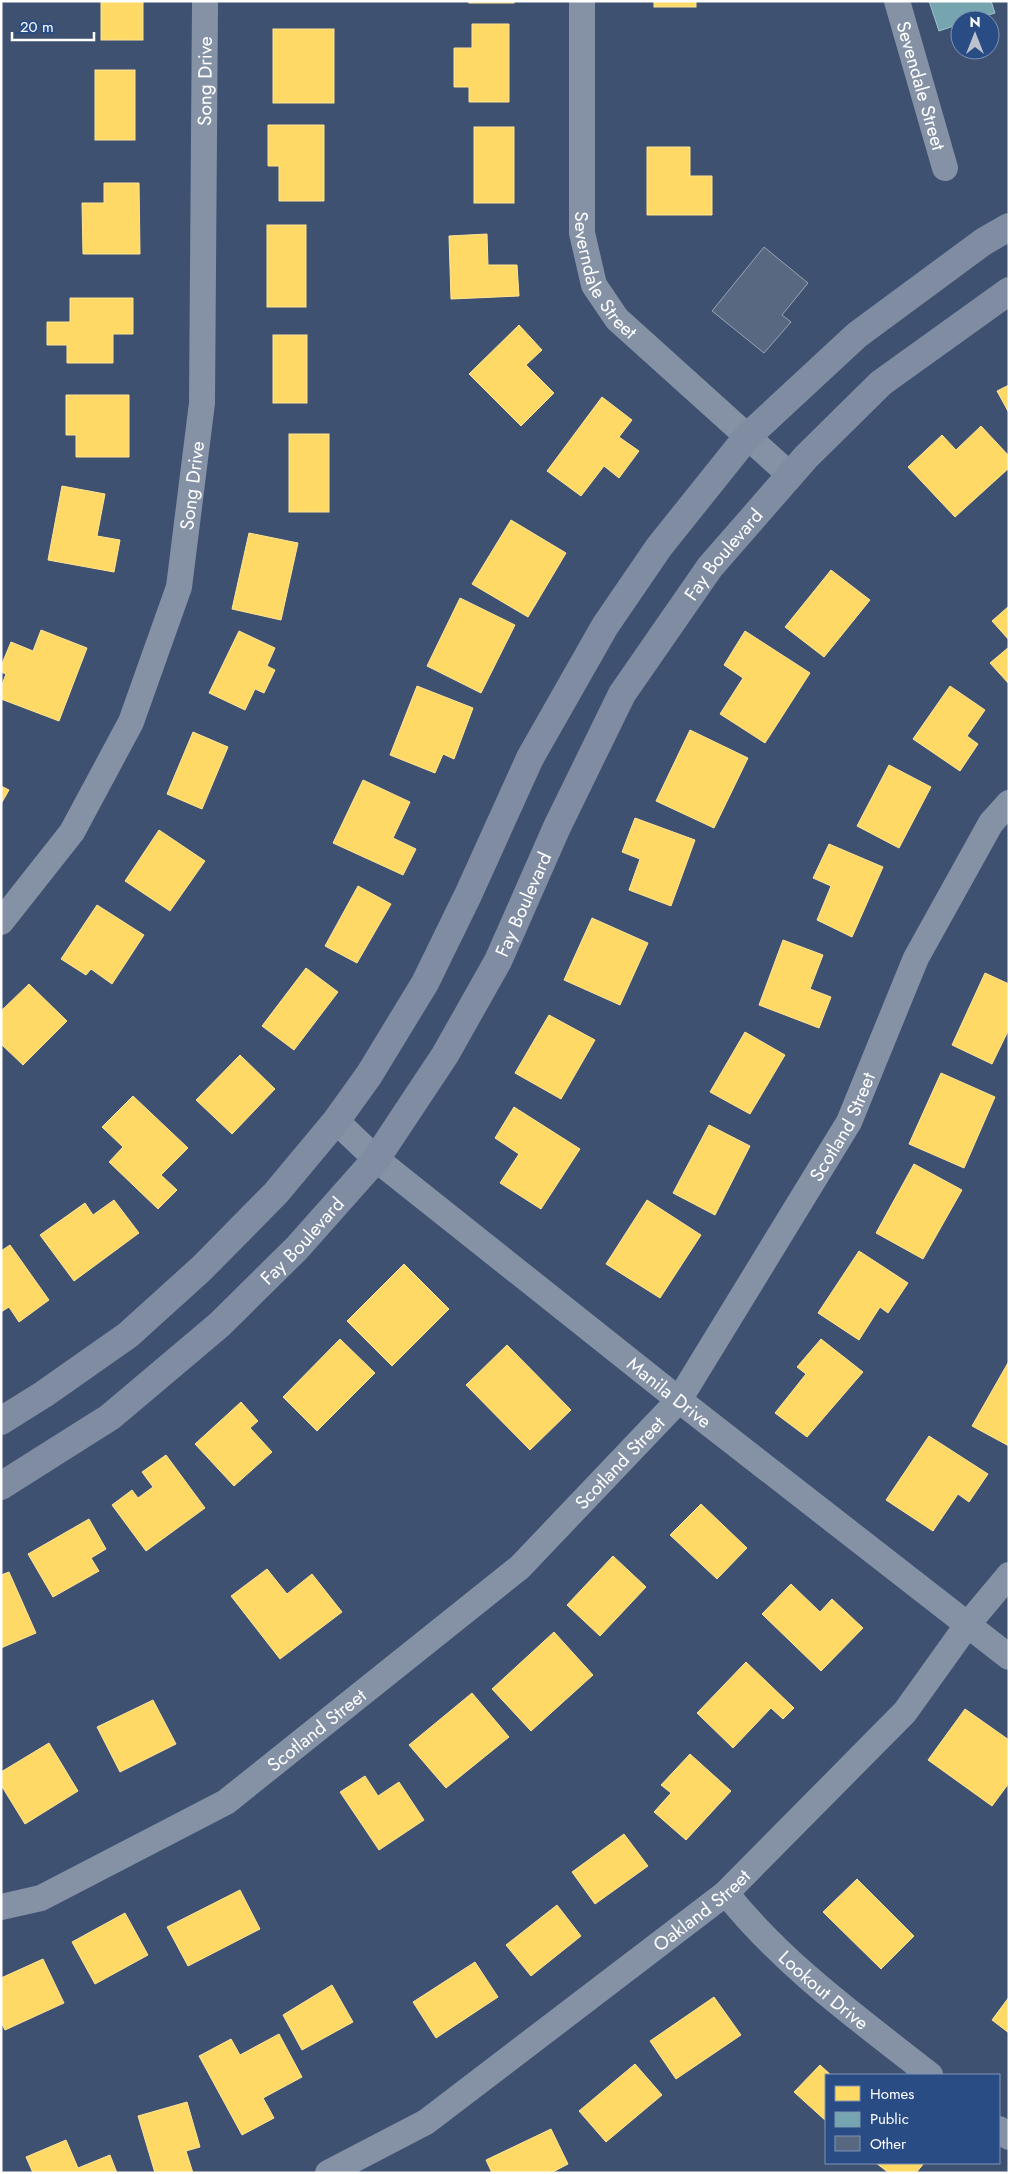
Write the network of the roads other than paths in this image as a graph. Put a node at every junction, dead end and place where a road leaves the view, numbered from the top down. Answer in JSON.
{"nodes":[{"id":1,"x":205,"y":1,"type":"edge"},
{"id":2,"x":582,"y":1,"type":"edge"},
{"id":3,"x":897,"y":1,"type":"edge"},
{"id":4,"x":945,"y":168,"type":"dead end"},
{"id":5,"x":1009,"y":227,"type":"edge"},
{"id":6,"x":1009,"y":291,"type":"edge"},
{"id":7,"x":747,"y":437,"type":"junction"},
{"id":8,"x":790,"y":475,"type":"junction"},
{"id":9,"x":1009,"y":803,"type":"edge"},
{"id":10,"x":1,"y":922,"type":"edge"},
{"id":11,"x":336,"y":1121,"type":"junction"},
{"id":12,"x":376,"y":1159,"type":"junction"},
{"id":13,"x":679,"y":1400,"type":"junction"},
{"id":14,"x":1,"y":1421,"type":"edge"},
{"id":15,"x":1,"y":1486,"type":"edge"},
{"id":16,"x":1009,"y":1575,"type":"edge"},
{"id":17,"x":968,"y":1624,"type":"junction"},
{"id":18,"x":1009,"y":1657,"type":"edge"},
{"id":19,"x":726,"y":1893,"type":"junction"},
{"id":20,"x":1,"y":1907,"type":"edge"},
{"id":21,"x":929,"y":2074,"type":"edge"},
{"id":22,"x":328,"y":2173,"type":"edge"}],
"edges":[{"from":1,"to":10,"type":"street","name":"Song Drive"},
{"from":2,"to":7,"type":"street","name":"Severndale Street"},
{"from":3,"to":4,"type":"street","name":"Sevendale Street"},
{"from":5,"to":7,"type":"main road"},
{"from":6,"to":8,"type":"main road","name":"Fay Boulevard"},
{"from":7,"to":8,"type":"street","name":"Severndale Street"},
{"from":7,"to":11,"type":"main road"},
{"from":8,"to":12,"type":"main road","name":"Fay Boulevard"},
{"from":9,"to":13,"type":"street","name":"Scotland Street"},
{"from":11,"to":12,"type":"street","name":"Manila Drive"},
{"from":11,"to":14,"type":"main road"},
{"from":12,"to":13,"type":"street","name":"Manila Drive"},
{"from":12,"to":15,"type":"main road","name":"Fay Boulevard"},
{"from":13,"to":17,"type":"street","name":"Manila Drive"},
{"from":13,"to":20,"type":"street","name":"Scotland Street"},
{"from":16,"to":17,"type":"street","name":"Oakland Street"},
{"from":17,"to":18,"type":"street","name":"Manila Drive"},
{"from":17,"to":19,"type":"street","name":"Oakland Street"},
{"from":19,"to":21,"type":"street","name":"Lookout Drive"},
{"from":19,"to":22,"type":"street","name":"Oakland Street"}]}
